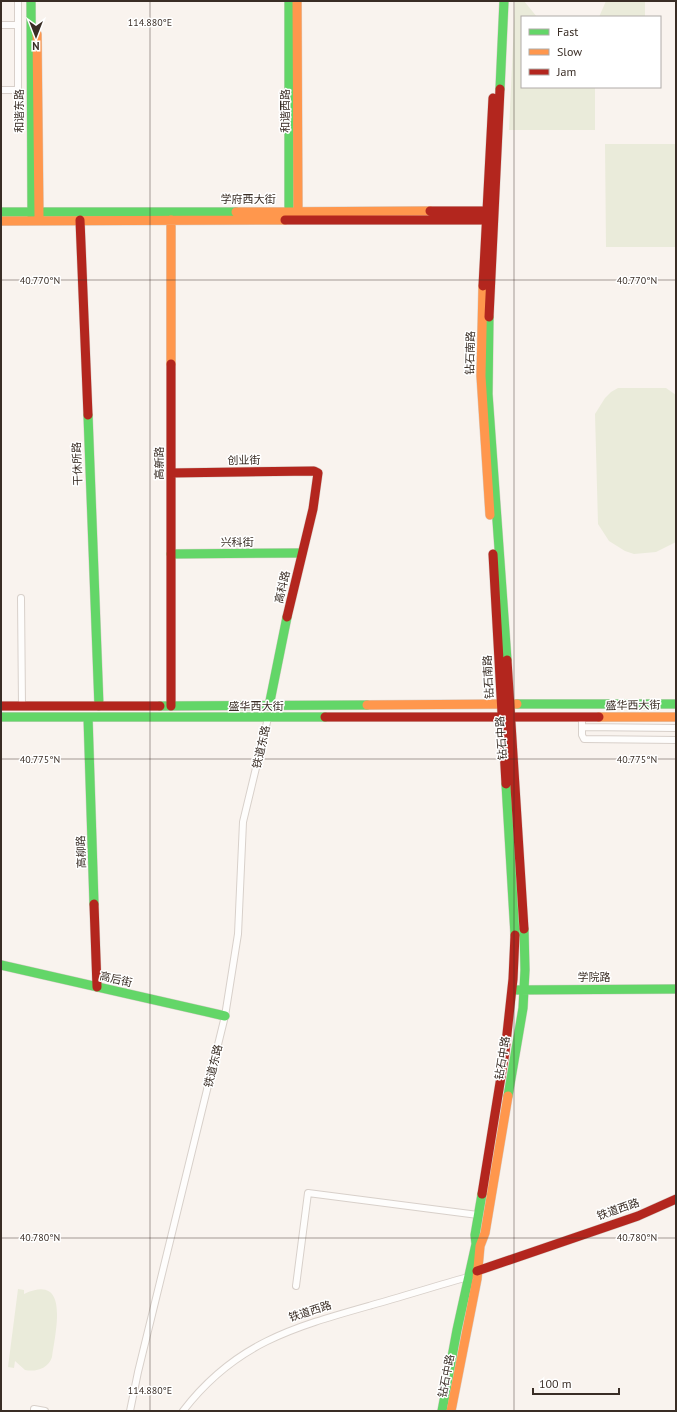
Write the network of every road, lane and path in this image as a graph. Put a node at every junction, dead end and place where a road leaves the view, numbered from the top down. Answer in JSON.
{"nodes":[{"id":1,"x":18,"y":1,"type":"edge"},
{"id":2,"x":31,"y":1,"type":"edge"},
{"id":3,"x":37,"y":1,"type":"edge"},
{"id":4,"x":289,"y":1,"type":"edge"},
{"id":5,"x":297,"y":1,"type":"edge"},
{"id":6,"x":498,"y":1,"type":"edge"},
{"id":7,"x":504,"y":1,"type":"edge"},
{"id":8,"x":1,"y":25,"type":"edge"},
{"id":9,"x":18,"y":26,"type":"junction"},
{"id":10,"x":1,"y":90,"type":"edge"},
{"id":11,"x":1,"y":212,"type":"edge"},
{"id":12,"x":293,"y":215,"type":"junction"},
{"id":13,"x":491,"y":215,"type":"junction"},
{"id":14,"x":36,"y":216,"type":"junction"},
{"id":15,"x":80,"y":220,"type":"junction"},
{"id":16,"x":171,"y":220,"type":"junction"},
{"id":17,"x":1,"y":221,"type":"edge"},
{"id":18,"x":171,"y":472,"type":"junction"},
{"id":19,"x":318,"y":473,"type":"joint"},
{"id":20,"x":171,"y":554,"type":"junction"},
{"id":21,"x":302,"y":554,"type":"junction"},
{"id":22,"x":21,"y":598,"type":"dead end"},
{"id":23,"x":506,"y":704,"type":"junction"},
{"id":24,"x":676,"y":704,"type":"edge"},
{"id":25,"x":1,"y":706,"type":"edge"},
{"id":26,"x":22,"y":706,"type":"junction"},
{"id":27,"x":99,"y":706,"type":"junction"},
{"id":28,"x":171,"y":706,"type":"junction"},
{"id":29,"x":269,"y":706,"type":"junction"},
{"id":30,"x":387,"y":706,"type":"junction"},
{"id":31,"x":1,"y":717,"type":"edge"},
{"id":32,"x":88,"y":717,"type":"junction"},
{"id":33,"x":507,"y":717,"type":"junction"},
{"id":34,"x":586,"y":717,"type":"junction"},
{"id":35,"x":676,"y":717,"type":"edge"},
{"id":36,"x":268,"y":718,"type":"junction"},
{"id":37,"x":388,"y":718,"type":"junction"},
{"id":38,"x":582,"y":727,"type":"junction"},
{"id":39,"x":676,"y":728,"type":"edge"},
{"id":40,"x":676,"y":740,"type":"edge"},
{"id":41,"x":1,"y":965,"type":"edge"},
{"id":42,"x":97,"y":987,"type":"junction"},
{"id":43,"x":676,"y":989,"type":"edge"},
{"id":44,"x":513,"y":990,"type":"junction"},
{"id":45,"x":524,"y":990,"type":"junction"},
{"id":46,"x":225,"y":1016,"type":"junction"},
{"id":47,"x":676,"y":1199,"type":"edge"},
{"id":48,"x":478,"y":1215,"type":"junction"},
{"id":49,"x":477,"y":1271,"type":"junction"},
{"id":50,"x":468,"y":1277,"type":"junction"},
{"id":51,"x":296,"y":1286,"type":"dead end"},
{"id":52,"x":34,"y":1411,"type":"edge"},
{"id":53,"x":45,"y":1411,"type":"edge"},
{"id":54,"x":130,"y":1411,"type":"edge"},
{"id":55,"x":183,"y":1411,"type":"edge"},
{"id":56,"x":442,"y":1411,"type":"edge"},
{"id":57,"x":451,"y":1411,"type":"edge"}],
"edges":[{"from":1,"to":9,"type":"street"},
{"from":2,"to":14,"type":"main road","name":"和谐东路"},
{"from":3,"to":14,"type":"main road","name":"和谐东路"},
{"from":4,"to":12,"type":"main road","name":"和谐西路"},
{"from":5,"to":12,"type":"main road","name":"和谐西路"},
{"from":6,"to":13,"type":"main road","name":"钻石南路"},
{"from":7,"to":13,"type":"main road","name":"钻石南路"},
{"from":8,"to":9,"type":"street"},
{"from":9,"to":10,"type":"street"},
{"from":11,"to":14,"type":"main road","name":"学府西大街"},
{"from":12,"to":13,"type":"main road","name":"学府西大街"},
{"from":12,"to":14,"type":"main road","name":"学府西大街"},
{"from":12,"to":16,"type":"main road","name":"学府西大街"},
{"from":13,"to":23,"type":"main road","name":"钻石南路"},
{"from":14,"to":15,"type":"main road","name":"学府西大街"},
{"from":14,"to":17,"type":"main road","name":"学府西大街"},
{"from":15,"to":16,"type":"main road","name":"学府西大街"},
{"from":15,"to":27,"type":"main road","name":"干休所路"},
{"from":16,"to":18,"type":"main road","name":"高新路"},
{"from":18,"to":19,"type":"main road","name":"创业街"},
{"from":18,"to":20,"type":"main road","name":"高新路"},
{"from":19,"to":21,"type":"main road","name":"高科路"},
{"from":20,"to":21,"type":"main road","name":"兴科街"},
{"from":20,"to":28,"type":"main road","name":"高新路"},
{"from":21,"to":29,"type":"main road","name":"高科路"},
{"from":22,"to":26,"type":"street"},
{"from":23,"to":24,"type":"main road","name":"盛华西大街"},
{"from":23,"to":30,"type":"main road","name":"盛华西大街"},
{"from":23,"to":33,"type":"main road","name":"钻石中路"},
{"from":25,"to":26,"type":"main road","name":"盛华西大街"},
{"from":26,"to":27,"type":"main road","name":"盛华西大街"},
{"from":27,"to":28,"type":"main road","name":"盛华西大街"},
{"from":28,"to":29,"type":"main road","name":"盛华西大街"},
{"from":29,"to":30,"type":"main road","name":"盛华西大街"},
{"from":30,"to":37,"type":"main road"},
{"from":31,"to":32,"type":"main road","name":"盛华西大街"},
{"from":32,"to":36,"type":"main road","name":"盛华西大街"},
{"from":32,"to":42,"type":"main road","name":"高柳路"},
{"from":33,"to":34,"type":"main road","name":"盛华西大街"},
{"from":33,"to":37,"type":"main road","name":"盛华西大街"},
{"from":33,"to":44,"type":"main road","name":"钻石中路"},
{"from":33,"to":45,"type":"main road","name":"钻石中路"},
{"from":34,"to":35,"type":"main road","name":"盛华西大街"},
{"from":34,"to":38,"type":"street"},
{"from":36,"to":37,"type":"main road","name":"盛华西大街"},
{"from":36,"to":46,"type":"street","name":"铁道东路"},
{"from":38,"to":39,"type":"street"},
{"from":38,"to":40,"type":"street"},
{"from":41,"to":42,"type":"main road","name":"高后街"},
{"from":42,"to":46,"type":"main road","name":"高后街"},
{"from":43,"to":45,"type":"main road","name":"学院路"},
{"from":44,"to":45,"type":"main road","name":"学院路"},
{"from":44,"to":48,"type":"main road","name":"钻石中路"},
{"from":45,"to":49,"type":"main road","name":"钻石中路"},
{"from":46,"to":54,"type":"street","name":"铁道东路"},
{"from":47,"to":49,"type":"main road","name":"铁道西路"},
{"from":48,"to":50,"type":"main road","name":"钻石中路"},
{"from":48,"to":51,"type":"street"},
{"from":49,"to":57,"type":"main road","name":"钻石中路"},
{"from":50,"to":55,"type":"street","name":"铁道西路"},
{"from":50,"to":56,"type":"main road","name":"钻石中路"},
{"from":52,"to":53,"type":"street"}]}
